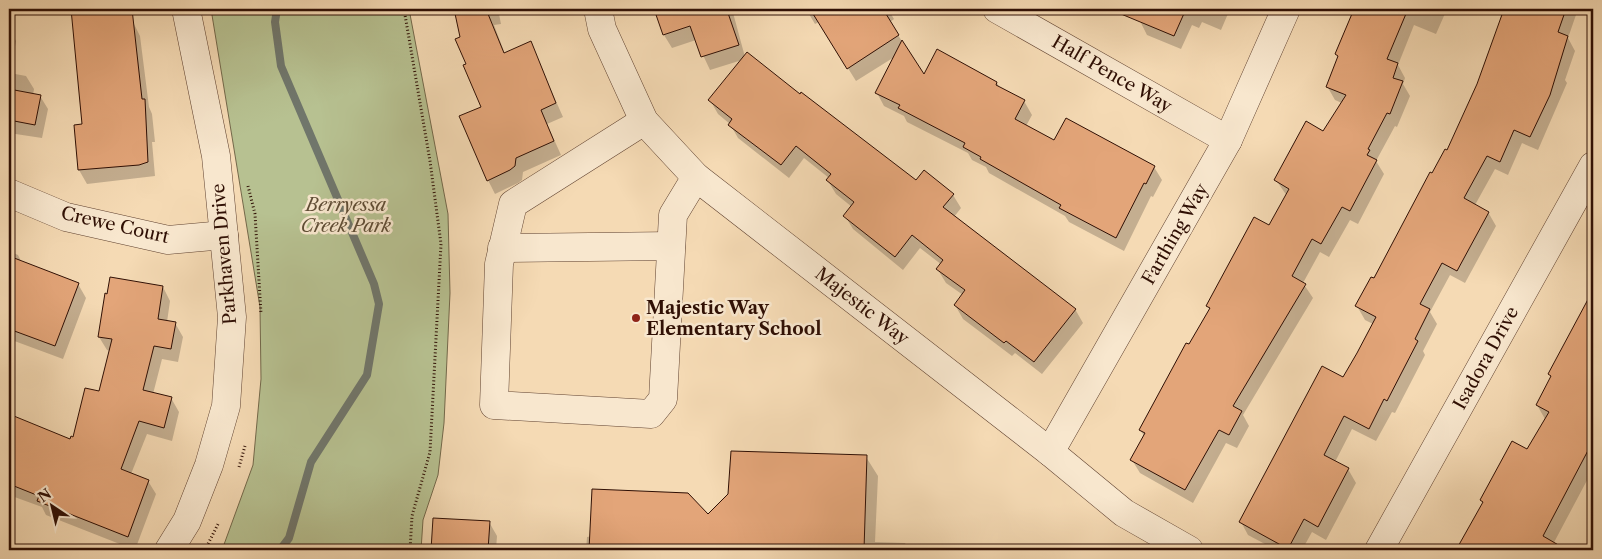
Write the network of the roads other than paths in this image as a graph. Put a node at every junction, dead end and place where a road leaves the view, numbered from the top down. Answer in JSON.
{"nodes":[{"id":1,"x":186,"y":9,"type":"edge"},
{"id":2,"x":598,"y":9,"type":"edge"},
{"id":3,"x":997,"y":9,"type":"edge"},
{"id":4,"x":1286,"y":9,"type":"edge"},
{"id":5,"x":644,"y":121,"type":"junction"},
{"id":6,"x":1228,"y":140,"type":"junction"},
{"id":7,"x":1593,"y":166,"type":"edge"},
{"id":8,"x":696,"y":177,"type":"junction"},
{"id":9,"x":9,"y":193,"type":"edge"},
{"id":10,"x":224,"y":235,"type":"junction"},
{"id":11,"x":671,"y":246,"type":"junction"},
{"id":12,"x":502,"y":248,"type":"junction"},
{"id":13,"x":1050,"y":452,"type":"junction"},
{"id":14,"x":169,"y":550,"type":"edge"},
{"id":15,"x":1189,"y":550,"type":"edge"},
{"id":16,"x":1378,"y":550,"type":"edge"}],
"edges":[{"from":1,"to":10,"type":"street","name":"Parkhaven Drive"},
{"from":2,"to":5,"type":"street","name":"Majestic Way"},
{"from":3,"to":6,"type":"street","name":"Half Pence Way"},
{"from":4,"to":6,"type":"street","name":"Farthing Way"},
{"from":5,"to":8,"type":"street","name":"Majestic Way"},
{"from":5,"to":12,"type":"street"},
{"from":6,"to":13,"type":"street","name":"Farthing Way"},
{"from":7,"to":16,"type":"street","name":"Isadora Drive"},
{"from":8,"to":11,"type":"street"},
{"from":8,"to":13,"type":"street","name":"Majestic Way"},
{"from":9,"to":10,"type":"street","name":"Crewe Court"},
{"from":10,"to":14,"type":"street","name":"Parkhaven Drive"},
{"from":11,"to":12,"type":"street"},
{"from":11,"to":12,"type":"street"},
{"from":13,"to":15,"type":"street","name":"Majestic Way"}]}
